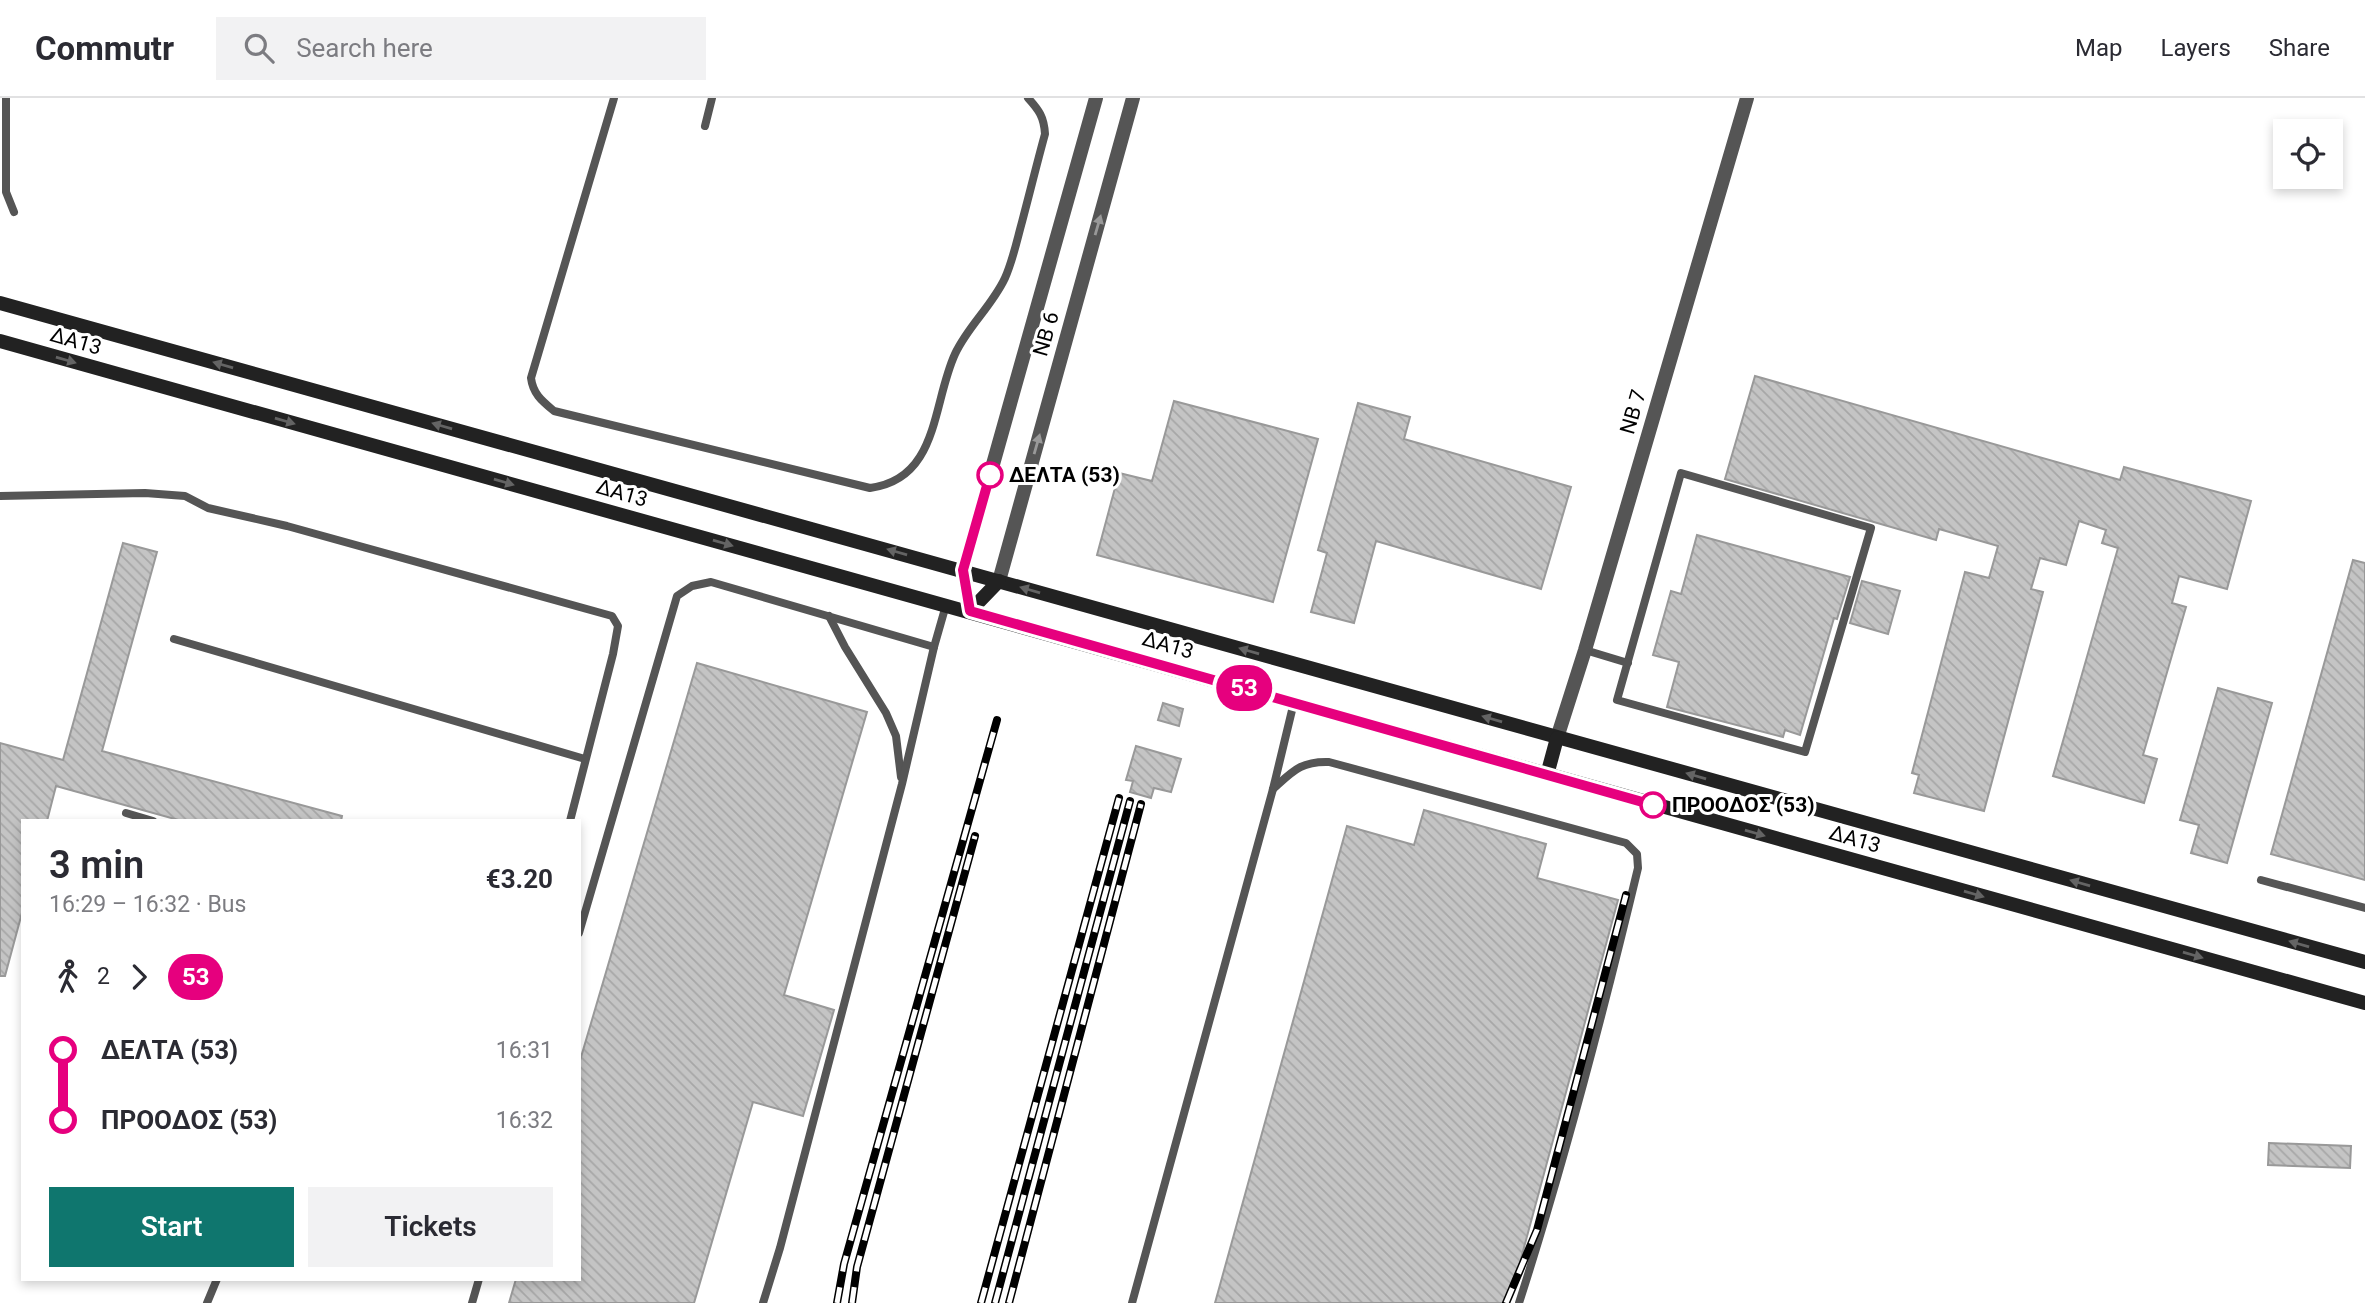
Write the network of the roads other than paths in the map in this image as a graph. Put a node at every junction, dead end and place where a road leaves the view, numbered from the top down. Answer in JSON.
{"nodes":[{"id":1,"x":6,"y":98,"type":"edge"},
{"id":2,"x":614,"y":98,"type":"edge"},
{"id":3,"x":712,"y":98,"type":"edge"},
{"id":4,"x":1028,"y":98,"type":"edge"},
{"id":5,"x":1096,"y":98,"type":"edge"},
{"id":6,"x":1133,"y":98,"type":"edge"},
{"id":7,"x":1747,"y":98,"type":"edge"},
{"id":8,"x":705,"y":126,"type":"dead end"},
{"id":9,"x":14,"y":212,"type":"dead end"},
{"id":10,"x":0,"y":303,"type":"edge"},
{"id":11,"x":0,"y":341,"type":"edge"},
{"id":12,"x":0,"y":496,"type":"edge"},
{"id":13,"x":963,"y":570,"type":"junction"},
{"id":14,"x":999,"y":581,"type":"junction"},
{"id":15,"x":946,"y":605,"type":"junction"},
{"id":16,"x":970,"y":611,"type":"junction"},
{"id":17,"x":829,"y":616,"type":"junction"},
{"id":18,"x":174,"y":639,"type":"dead end"},
{"id":19,"x":934,"y":647,"type":"junction"},
{"id":20,"x":1585,"y":650,"type":"junction"},
{"id":21,"x":1628,"y":663,"type":"junction"},
{"id":22,"x":1294,"y":702,"type":"junction"},
{"id":23,"x":1557,"y":738,"type":"junction"},
{"id":24,"x":585,"y":759,"type":"junction"},
{"id":25,"x":1547,"y":775,"type":"junction"},
{"id":26,"x":902,"y":784,"type":"junction"},
{"id":27,"x":1273,"y":789,"type":"junction"},
{"id":28,"x":126,"y":813,"type":"dead end"},
{"id":29,"x":146,"y":819,"type":"edge"},
{"id":30,"x":570,"y":819,"type":"edge"},
{"id":31,"x":2260,"y":880,"type":"dead end"},
{"id":32,"x":2365,"y":908,"type":"edge"},
{"id":33,"x":581,"y":926,"type":"edge"},
{"id":34,"x":2365,"y":962,"type":"edge"},
{"id":35,"x":2365,"y":1003,"type":"edge"},
{"id":36,"x":216,"y":1281,"type":"edge"},
{"id":37,"x":478,"y":1281,"type":"edge"},
{"id":38,"x":207,"y":1303,"type":"edge"},
{"id":39,"x":472,"y":1303,"type":"edge"},
{"id":40,"x":763,"y":1303,"type":"edge"},
{"id":41,"x":1132,"y":1303,"type":"edge"},
{"id":42,"x":1519,"y":1303,"type":"edge"}],
"edges":[{"from":1,"to":9,"type":"lane"},
{"from":2,"to":4,"type":"lane"},
{"from":3,"to":8,"type":"lane"},
{"from":5,"to":13,"type":"street","name":"ΝΒ 6"},
{"from":14,"to":6,"type":"street","name":"ΝΒ 6","one_way":true},
{"from":7,"to":20,"type":"street","name":"ΝΒ 7"},
{"from":13,"to":10,"type":"street","name":"ΔΑ13","one_way":true},
{"from":11,"to":15,"type":"street","name":"ΔΑ13","one_way":true},
{"from":12,"to":24,"type":"lane"},
{"from":13,"to":14,"type":"street","name":"ΔΑ13"},
{"from":13,"to":16,"type":"street"},
{"from":14,"to":16,"type":"street"},
{"from":23,"to":14,"type":"street","name":"ΔΑ13","one_way":true},
{"from":15,"to":16,"type":"street","name":"ΔΑ13"},
{"from":15,"to":19,"type":"lane"},
{"from":16,"to":22,"type":"street","name":"ΔΑ13"},
{"from":17,"to":19,"type":"lane"},
{"from":17,"to":26,"type":"lane"},
{"from":17,"to":33,"type":"lane"},
{"from":18,"to":24,"type":"lane"},
{"from":19,"to":26,"type":"lane"},
{"from":20,"to":21,"type":"lane"},
{"from":20,"to":23,"type":"street","name":"ΝΒ 7"},
{"from":21,"to":21,"type":"lane"},
{"from":22,"to":25,"type":"street","name":"ΔΑ13"},
{"from":22,"to":27,"type":"lane"},
{"from":23,"to":25,"type":"street"},
{"from":34,"to":23,"type":"street","name":"ΔΑ13","one_way":true},
{"from":24,"to":30,"type":"lane"},
{"from":25,"to":35,"type":"street","name":"ΔΑ13","one_way":true},
{"from":26,"to":40,"type":"lane"},
{"from":27,"to":41,"type":"lane"},
{"from":27,"to":42,"type":"lane"},
{"from":28,"to":29,"type":"lane"},
{"from":31,"to":32,"type":"lane"},
{"from":36,"to":38,"type":"lane"},
{"from":37,"to":39,"type":"lane"}]}
